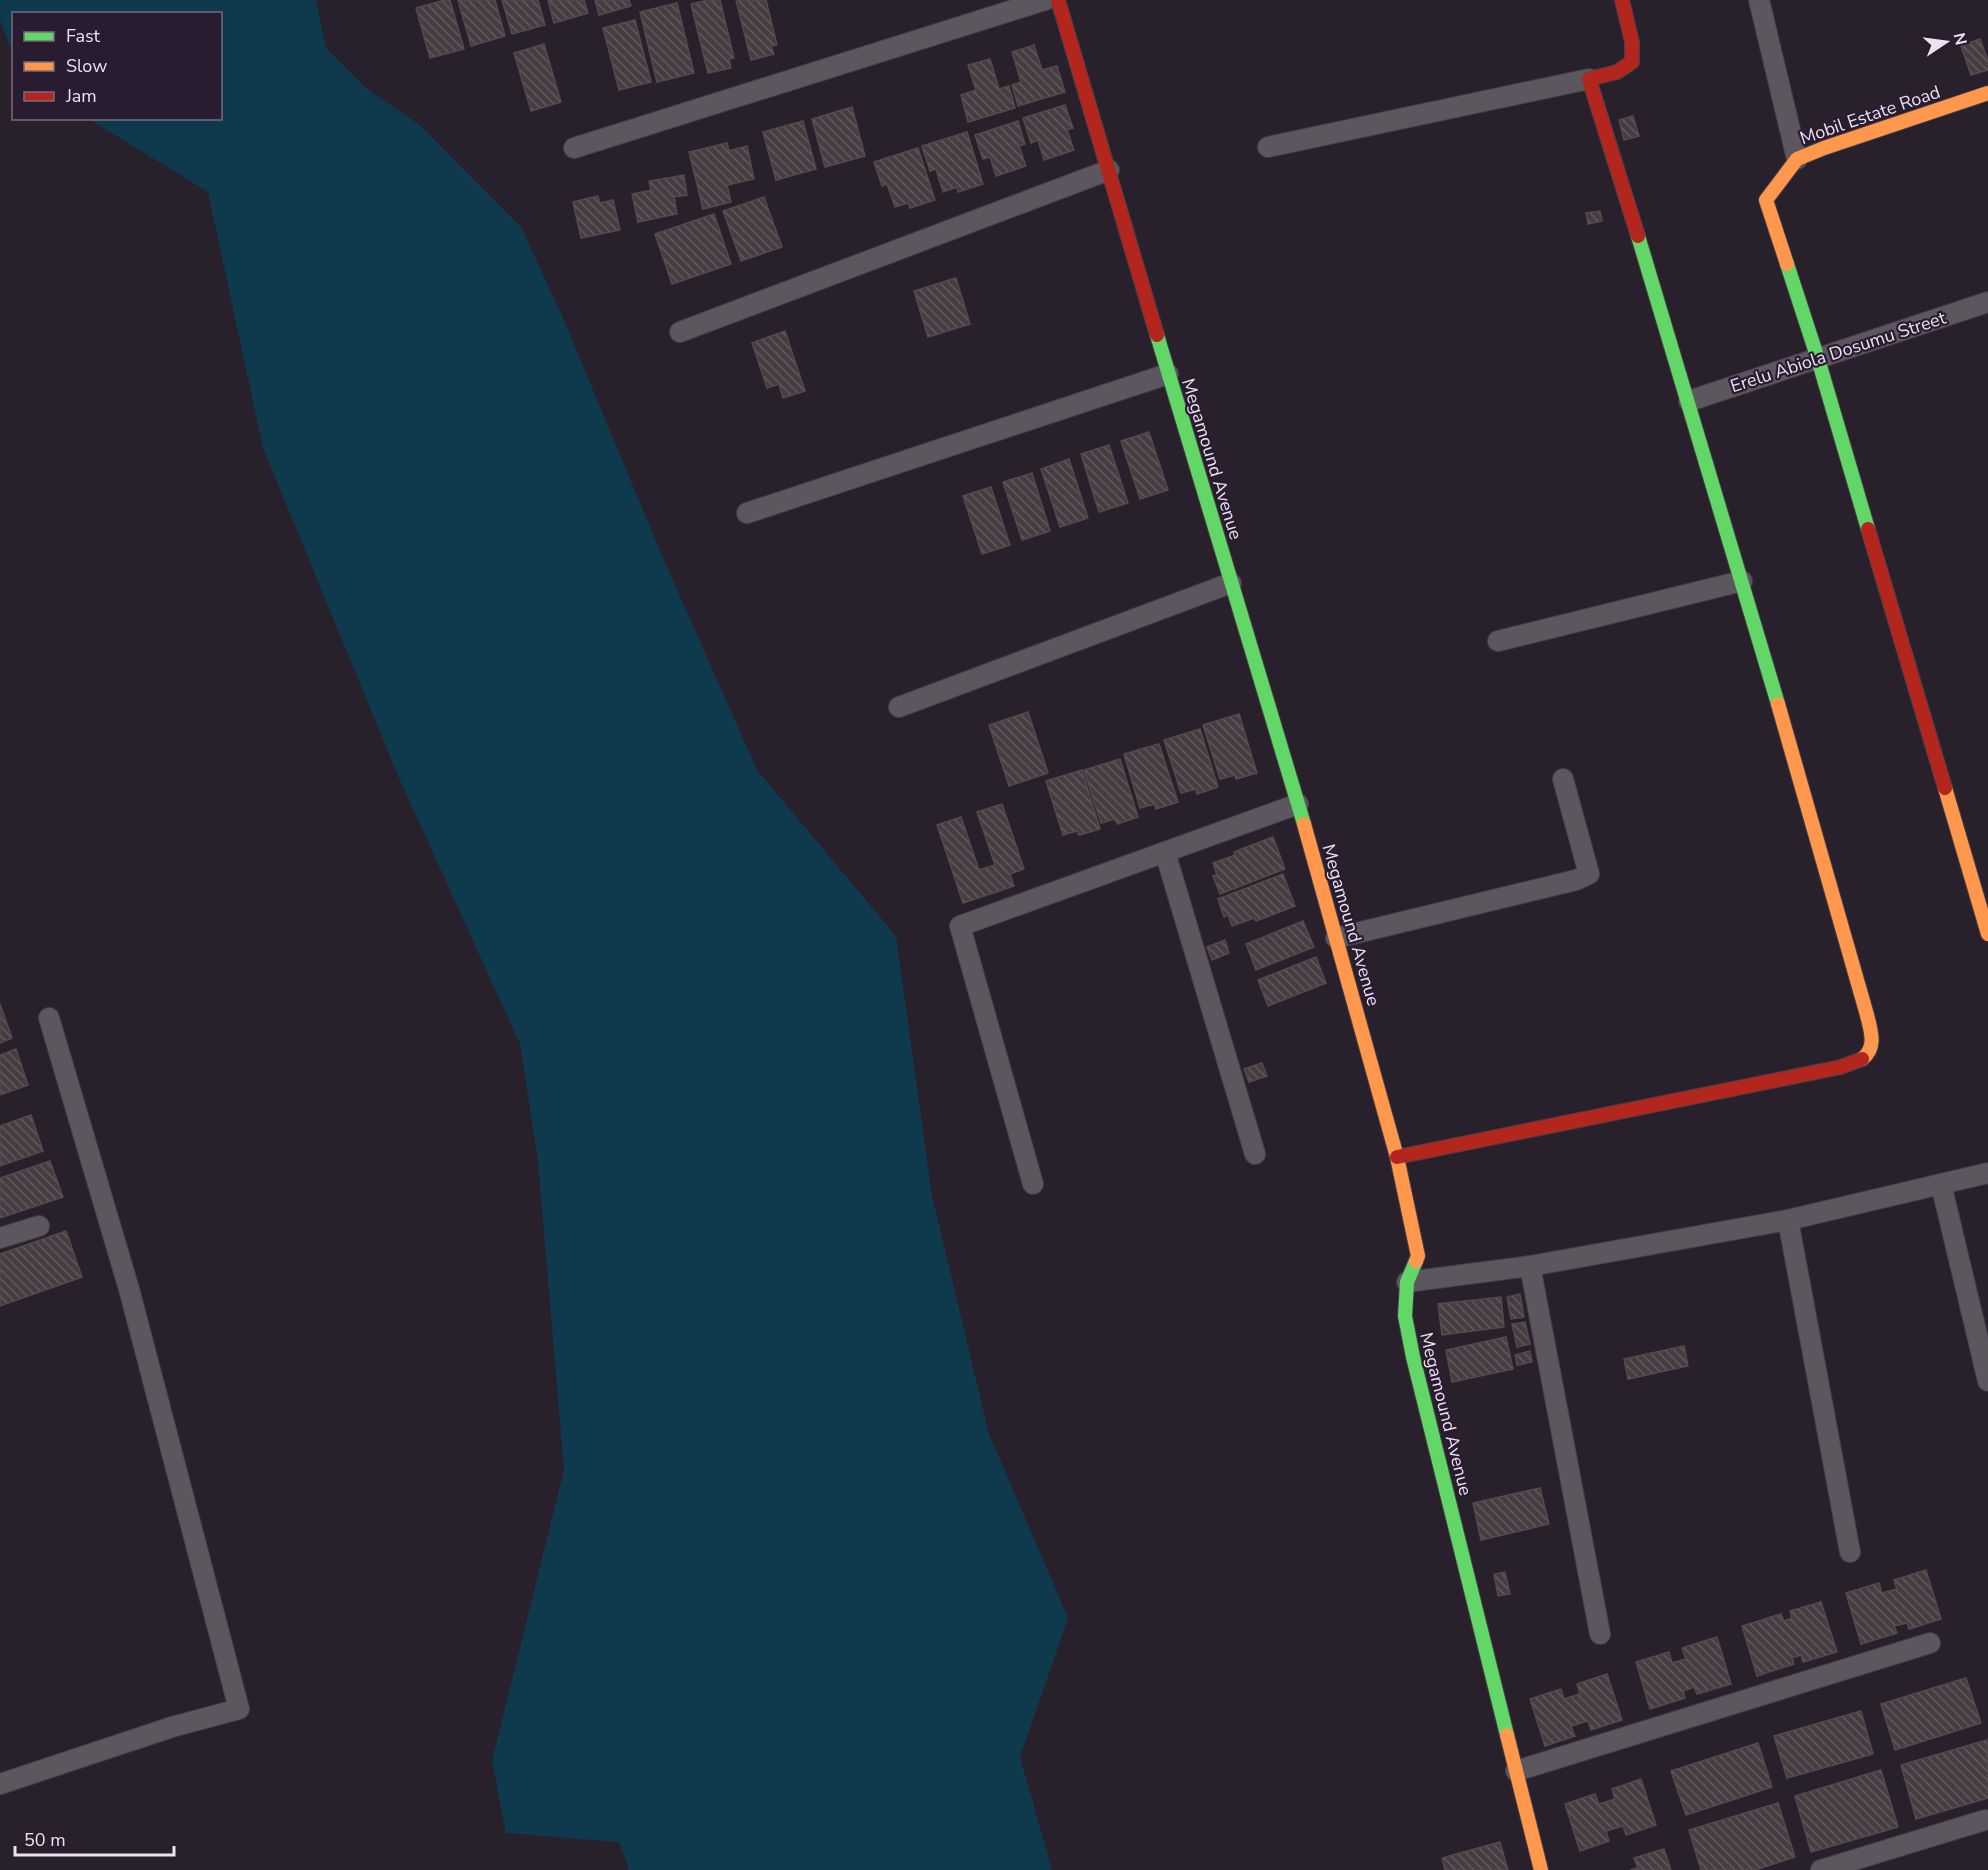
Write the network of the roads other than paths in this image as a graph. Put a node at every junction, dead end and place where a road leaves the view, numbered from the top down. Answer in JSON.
{"nodes":[{"id":1,"x":1045,"y":0,"type":"edge"},
{"id":2,"x":1058,"y":0,"type":"edge"},
{"id":3,"x":1622,"y":0,"type":"edge"},
{"id":4,"x":1759,"y":0,"type":"edge"},
{"id":5,"x":1589,"y":79,"type":"junction"},
{"id":6,"x":1988,"y":93,"type":"edge"},
{"id":7,"x":1268,"y":147,"type":"dead end"},
{"id":8,"x":574,"y":148,"type":"dead end"},
{"id":9,"x":1797,"y":159,"type":"junction"},
{"id":10,"x":1109,"y":170,"type":"junction"},
{"id":11,"x":1988,"y":302,"type":"edge"},
{"id":12,"x":680,"y":332,"type":"dead end"},
{"id":13,"x":1818,"y":359,"type":"junction"},
{"id":14,"x":1168,"y":374,"type":"junction"},
{"id":15,"x":1689,"y":401,"type":"junction"},
{"id":16,"x":747,"y":513,"type":"dead end"},
{"id":17,"x":1742,"y":581,"type":"junction"},
{"id":18,"x":1231,"y":584,"type":"junction"},
{"id":19,"x":1498,"y":641,"type":"dead end"},
{"id":20,"x":899,"y":707,"type":"dead end"},
{"id":21,"x":1563,"y":779,"type":"dead end"},
{"id":22,"x":1298,"y":804,"type":"junction"},
{"id":23,"x":1165,"y":852,"type":"junction"},
{"id":24,"x":1988,"y":934,"type":"edge"},
{"id":25,"x":1336,"y":938,"type":"junction"},
{"id":26,"x":49,"y":1018,"type":"dead end"},
{"id":27,"x":1255,"y":1154,"type":"dead end"},
{"id":28,"x":1397,"y":1157,"type":"junction"},
{"id":29,"x":1988,"y":1173,"type":"edge"},
{"id":30,"x":1033,"y":1184,"type":"dead end"},
{"id":31,"x":1941,"y":1184,"type":"junction"},
{"id":32,"x":1788,"y":1220,"type":"junction"},
{"id":33,"x":39,"y":1226,"type":"dead end"},
{"id":34,"x":0,"y":1238,"type":"edge"},
{"id":35,"x":1530,"y":1266,"type":"junction"},
{"id":36,"x":1407,"y":1282,"type":"junction"},
{"id":37,"x":1988,"y":1381,"type":"edge"},
{"id":38,"x":1850,"y":1552,"type":"dead end"},
{"id":39,"x":1600,"y":1634,"type":"dead end"},
{"id":40,"x":1930,"y":1642,"type":"dead end"},
{"id":41,"x":1516,"y":1771,"type":"junction"},
{"id":42,"x":0,"y":1784,"type":"edge"},
{"id":43,"x":1985,"y":1820,"type":"dead end"},
{"id":44,"x":1541,"y":1870,"type":"edge"},
{"id":45,"x":1821,"y":1870,"type":"edge"}],
"edges":[{"from":1,"to":8,"type":"street"},
{"from":2,"to":10,"type":"street","name":"Megamound Avenue"},
{"from":3,"to":5,"type":"street"},
{"from":4,"to":9,"type":"street"},
{"from":5,"to":7,"type":"street"},
{"from":5,"to":15,"type":"street"},
{"from":6,"to":9,"type":"street","name":"Mobil Estate Road"},
{"from":9,"to":13,"type":"street"},
{"from":10,"to":12,"type":"street"},
{"from":10,"to":14,"type":"street","name":"Megamound Avenue"},
{"from":11,"to":13,"type":"street","name":"Erelu Abiola Dosumu Street"},
{"from":13,"to":15,"type":"street","name":"Erelu Abiola Dosumu Street"},
{"from":13,"to":24,"type":"street"},
{"from":14,"to":16,"type":"street"},
{"from":14,"to":18,"type":"street","name":"Megamound Avenue"},
{"from":15,"to":17,"type":"street"},
{"from":17,"to":19,"type":"street"},
{"from":17,"to":28,"type":"street"},
{"from":18,"to":20,"type":"street"},
{"from":18,"to":22,"type":"street","name":"Megamound Avenue"},
{"from":21,"to":25,"type":"street"},
{"from":22,"to":23,"type":"street"},
{"from":22,"to":25,"type":"street","name":"Megamound Avenue"},
{"from":23,"to":27,"type":"street"},
{"from":23,"to":30,"type":"street"},
{"from":25,"to":28,"type":"street","name":"Megamound Avenue"},
{"from":26,"to":42,"type":"street"},
{"from":28,"to":36,"type":"street","name":"Megamound Avenue"},
{"from":29,"to":31,"type":"street"},
{"from":31,"to":32,"type":"street"},
{"from":31,"to":37,"type":"street"},
{"from":32,"to":35,"type":"street"},
{"from":32,"to":38,"type":"street"},
{"from":33,"to":34,"type":"street"},
{"from":35,"to":36,"type":"street"},
{"from":35,"to":39,"type":"street"},
{"from":36,"to":41,"type":"street","name":"Megamound Avenue"},
{"from":40,"to":41,"type":"street"},
{"from":41,"to":44,"type":"street","name":"Megamound Avenue"},
{"from":43,"to":45,"type":"street"}]}
